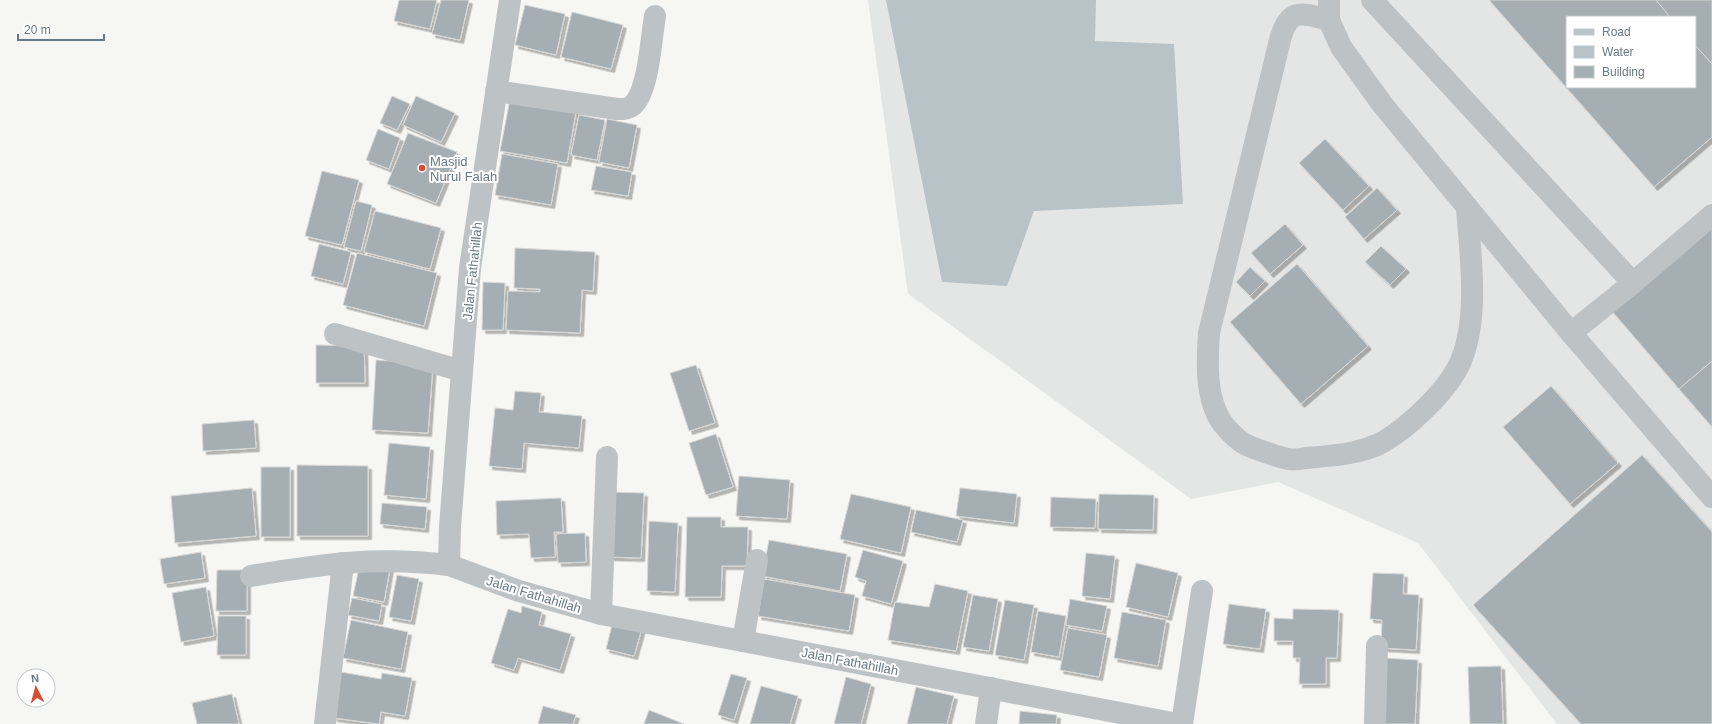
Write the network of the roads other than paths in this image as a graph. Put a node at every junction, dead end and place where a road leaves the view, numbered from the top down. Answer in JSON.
{"nodes":[{"id":1,"x":510,"y":0,"type":"edge"},
{"id":2,"x":1372,"y":0,"type":"edge"},
{"id":3,"x":1329,"y":10,"type":"edge"},
{"id":4,"x":655,"y":16,"type":"dead end"},
{"id":5,"x":496,"y":91,"type":"junction"},
{"id":6,"x":1467,"y":207,"type":"junction"},
{"id":7,"x":1712,"y":215,"type":"edge"},
{"id":8,"x":1633,"y":283,"type":"junction"},
{"id":9,"x":1571,"y":333,"type":"junction"},
{"id":10,"x":335,"y":334,"type":"dead end"},
{"id":11,"x":462,"y":371,"type":"junction"},
{"id":12,"x":607,"y":457,"type":"dead end"},
{"id":13,"x":1712,"y":498,"type":"edge"},
{"id":14,"x":756,"y":560,"type":"dead end"},
{"id":15,"x":343,"y":563,"type":"junction"},
{"id":16,"x":449,"y":566,"type":"junction"},
{"id":17,"x":251,"y":576,"type":"dead end"},
{"id":18,"x":1202,"y":591,"type":"dead end"},
{"id":19,"x":601,"y":614,"type":"junction"},
{"id":20,"x":743,"y":641,"type":"junction"},
{"id":21,"x":1378,"y":646,"type":"dead end"},
{"id":22,"x":991,"y":688,"type":"junction"},
{"id":23,"x":325,"y":724,"type":"edge"},
{"id":24,"x":986,"y":724,"type":"edge"},
{"id":25,"x":1178,"y":724,"type":"edge"},
{"id":26,"x":1182,"y":724,"type":"edge"},
{"id":27,"x":1375,"y":724,"type":"edge"}],
"edges":[{"from":1,"to":5,"type":"street","name":"Jalan Fathahillah"},
{"from":2,"to":8,"type":"street"},
{"from":3,"to":6,"type":"street"},
{"from":3,"to":6,"type":"street"},
{"from":4,"to":5,"type":"street"},
{"from":5,"to":11,"type":"street","name":"Jalan Fathahillah"},
{"from":6,"to":9,"type":"street"},
{"from":7,"to":8,"type":"street"},
{"from":8,"to":9,"type":"street"},
{"from":9,"to":13,"type":"street"},
{"from":10,"to":11,"type":"street"},
{"from":11,"to":16,"type":"street","name":"Jalan Fathahillah"},
{"from":12,"to":19,"type":"street"},
{"from":14,"to":20,"type":"street"},
{"from":15,"to":16,"type":"street"},
{"from":15,"to":17,"type":"street"},
{"from":15,"to":23,"type":"street"},
{"from":16,"to":19,"type":"street","name":"Jalan Fathahillah"},
{"from":18,"to":26,"type":"street"},
{"from":19,"to":20,"type":"street","name":"Jalan Fathahillah"},
{"from":20,"to":22,"type":"street","name":"Jalan Fathahillah"},
{"from":21,"to":27,"type":"street"},
{"from":22,"to":24,"type":"street"},
{"from":22,"to":25,"type":"street","name":"Jalan Fathahillah"}]}
